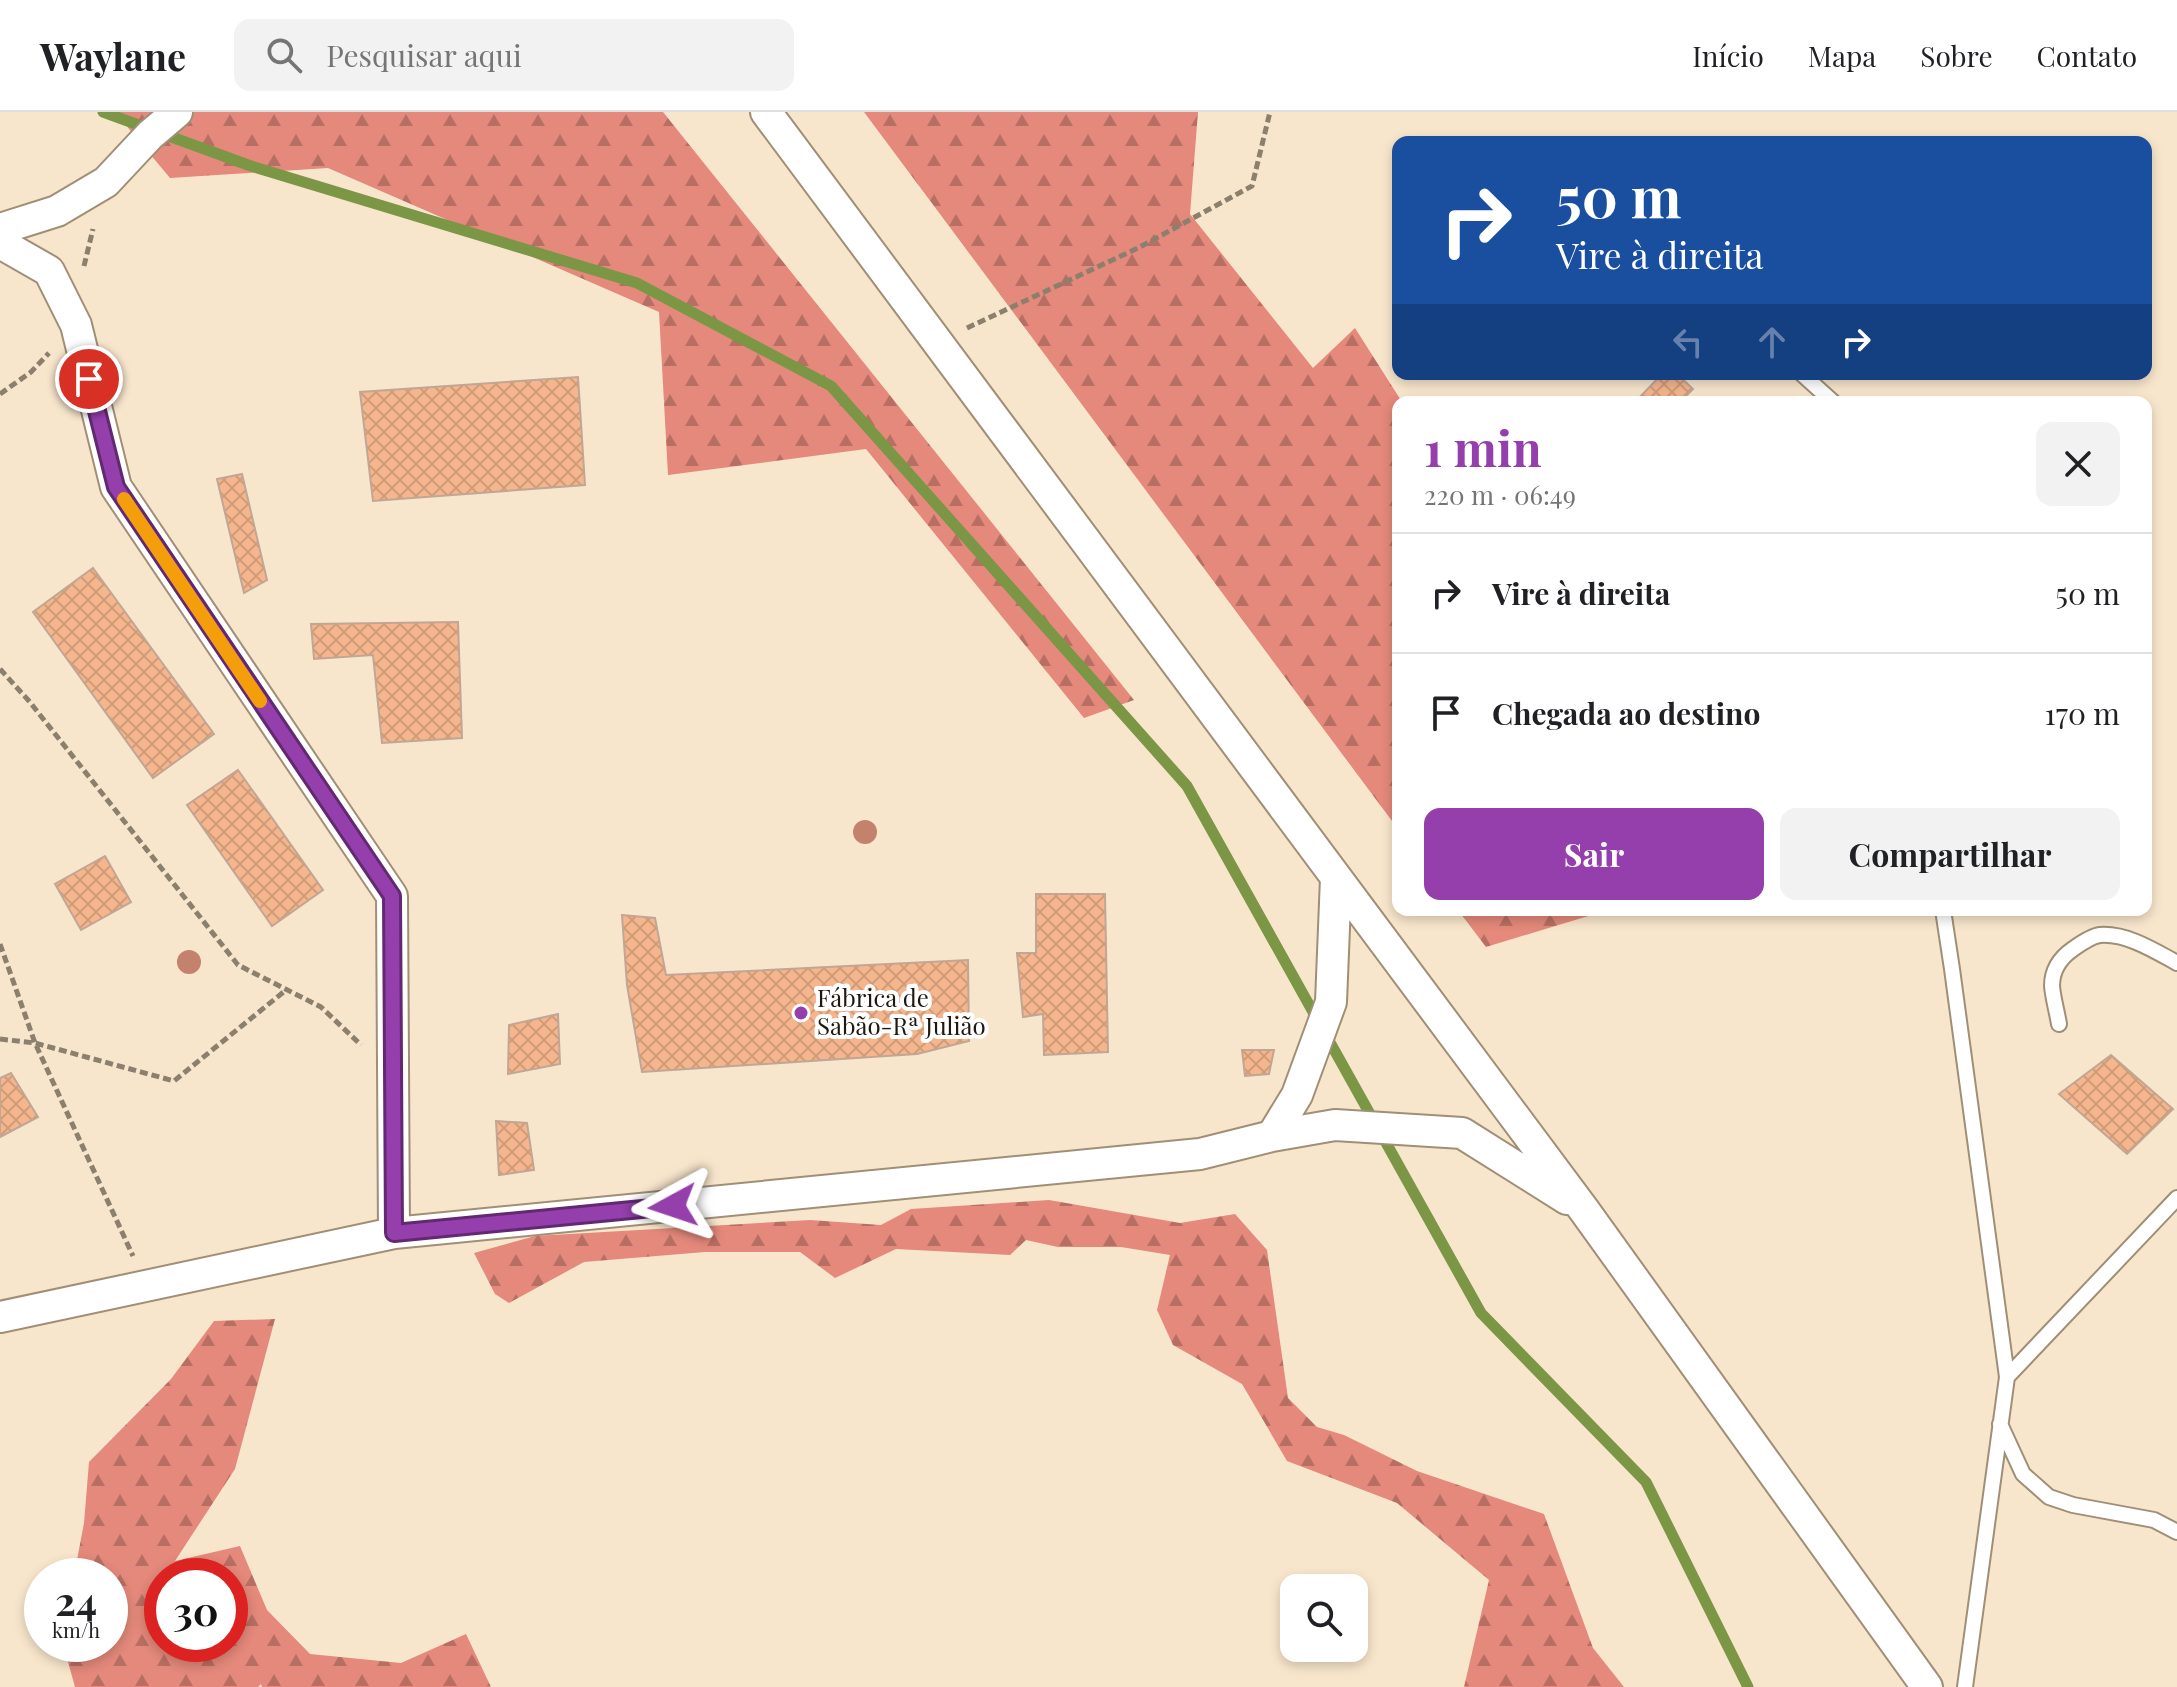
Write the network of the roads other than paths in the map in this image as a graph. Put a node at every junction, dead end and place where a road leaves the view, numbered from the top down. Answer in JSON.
{"nodes":[{"id":1,"x":177,"y":112,"type":"edge"},
{"id":2,"x":766,"y":112,"type":"edge"},
{"id":3,"x":0,"y":229,"type":"edge"},
{"id":4,"x":0,"y":243,"type":"edge"},
{"id":5,"x":1809,"y":380,"type":"edge"},
{"id":6,"x":1826,"y":396,"type":"edge"},
{"id":7,"x":1336,"y":878,"type":"junction"},
{"id":8,"x":1944,"y":916,"type":"edge"},
{"id":9,"x":2177,"y":963,"type":"edge"},
{"id":10,"x":2059,"y":1024,"type":"dead end"},
{"id":11,"x":1272,"y":1136,"type":"junction"},
{"id":12,"x":2177,"y":1198,"type":"edge"},
{"id":13,"x":1584,"y":1210,"type":"junction"},
{"id":14,"x":394,"y":1233,"type":"junction"},
{"id":15,"x":0,"y":1317,"type":"edge"},
{"id":16,"x":2007,"y":1377,"type":"junction"},
{"id":17,"x":2000,"y":1424,"type":"junction"},
{"id":18,"x":2177,"y":1532,"type":"edge"},
{"id":19,"x":1927,"y":1687,"type":"edge"},
{"id":20,"x":1965,"y":1687,"type":"edge"}],
"edges":[{"from":1,"to":3,"type":"street"},
{"from":2,"to":7,"type":"street"},
{"from":4,"to":14,"type":"street"},
{"from":5,"to":6,"type":"lane"},
{"from":7,"to":11,"type":"street"},
{"from":7,"to":13,"type":"street"},
{"from":8,"to":16,"type":"lane"},
{"from":9,"to":10,"type":"lane"},
{"from":11,"to":13,"type":"street"},
{"from":11,"to":14,"type":"street"},
{"from":12,"to":16,"type":"lane"},
{"from":13,"to":19,"type":"street"},
{"from":14,"to":15,"type":"street"},
{"from":16,"to":17,"type":"lane"},
{"from":17,"to":18,"type":"lane"},
{"from":17,"to":20,"type":"lane"}]}
